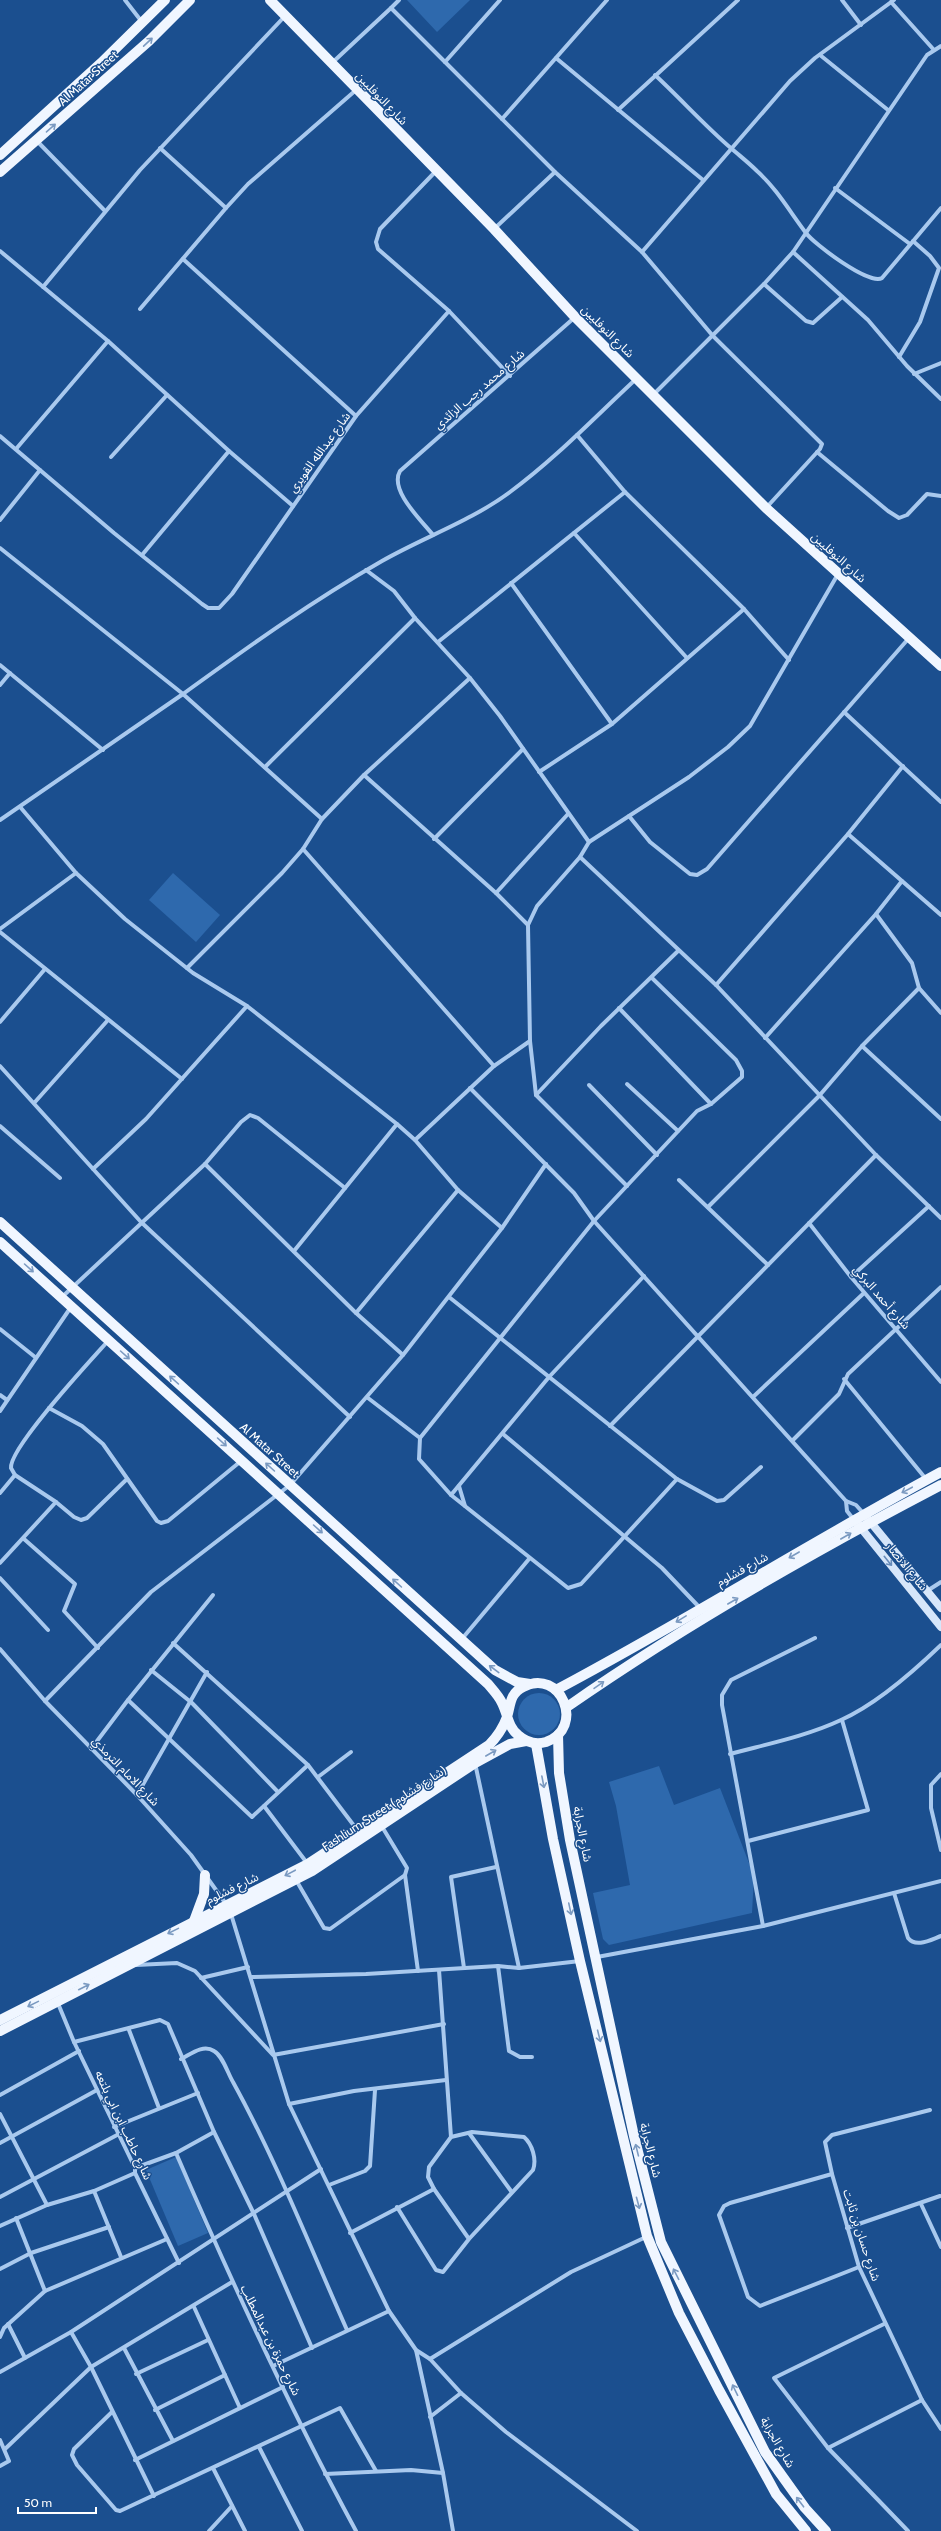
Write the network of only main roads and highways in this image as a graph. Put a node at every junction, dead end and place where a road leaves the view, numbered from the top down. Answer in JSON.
{"nodes":[{"id":1,"x":165,"y":0,"type":"edge"},
{"id":2,"x":190,"y":0,"type":"edge"},
{"id":3,"x":270,"y":0,"type":"edge"},
{"id":4,"x":0,"y":155,"type":"edge"},
{"id":5,"x":0,"y":172,"type":"edge"},
{"id":6,"x":941,"y":666,"type":"edge"},
{"id":7,"x":0,"y":1222,"type":"edge"},
{"id":8,"x":0,"y":1242,"type":"edge"},
{"id":9,"x":941,"y":1472,"type":"edge"},
{"id":10,"x":941,"y":1485,"type":"edge"},
{"id":11,"x":864,"y":1514,"type":"junction"},
{"id":12,"x":871,"y":1522,"type":"junction"},
{"id":13,"x":858,"y":1524,"type":"junction"},
{"id":14,"x":941,"y":1608,"type":"edge"},
{"id":15,"x":941,"y":1627,"type":"edge"},
{"id":16,"x":530,"y":1684,"type":"junction"},
{"id":17,"x":556,"y":1690,"type":"junction"},
{"id":18,"x":567,"y":1707,"type":"junction"},
{"id":19,"x":508,"y":1716,"type":"junction"},
{"id":20,"x":558,"y":1736,"type":"junction"},
{"id":21,"x":531,"y":1742,"type":"junction"},
{"id":22,"x":205,"y":1875,"type":"road end"},
{"id":23,"x":257,"y":1901,"type":"joint"},
{"id":24,"x":229,"y":1909,"type":"junction"},
{"id":25,"x":194,"y":1921,"type":"junction"},
{"id":26,"x":56,"y":1997,"type":"junction"},
{"id":27,"x":0,"y":2020,"type":"edge"},
{"id":28,"x":0,"y":2031,"type":"edge"},
{"id":29,"x":618,"y":2063,"type":"junction"},
{"id":30,"x":607,"y":2066,"type":"junction"},
{"id":31,"x":806,"y":2531,"type":"edge"},
{"id":32,"x":826,"y":2531,"type":"edge"}],
"edges":[{"from":1,"to":4,"type":"main road","name":"Al Matar Street"},
{"from":5,"to":2,"type":"main road","name":"Al Matar Street","one_way":true},
{"from":3,"to":6,"type":"main road","name":"شارع النوفليين"},
{"from":16,"to":7,"type":"main road","name":"Al Matar Street","one_way":true},
{"from":8,"to":19,"type":"main road","one_way":true},
{"from":9,"to":11,"type":"main road","name":"شارع فشلوم","one_way":true},
{"from":10,"to":12,"type":"main road","name":"شارع فشلوم"},
{"from":11,"to":12,"type":"main road","name":"شارع الانصار"},
{"from":11,"to":13,"type":"main road","name":"شارع فشلوم"},
{"from":12,"to":13,"type":"main road","name":"شارع فشلوم"},
{"from":12,"to":14,"type":"main road","name":"شارع الانصار"},
{"from":13,"to":15,"type":"main road","name":"شارع الانصار","one_way":true},
{"from":13,"to":17,"type":"main road","name":"شارع فشلوم","one_way":true},
{"from":18,"to":13,"type":"main road","name":"شارع فشلوم","one_way":true},
{"from":16,"to":17,"type":"main road"},
{"from":16,"to":19,"type":"main road"},
{"from":17,"to":18,"type":"main road"},
{"from":18,"to":20,"type":"main road"},
{"from":19,"to":21,"type":"main road"},
{"from":19,"to":24,"type":"main road","name":"شارع فشلوم","one_way":true},
{"from":20,"to":21,"type":"main road"},
{"from":20,"to":29,"type":"main road","name":"شارع الجرابة"},
{"from":23,"to":21,"type":"main road","name":"Fashlium Street (شارع فشلوم)","one_way":true},
{"from":21,"to":30,"type":"main road","name":"شارع الجرابة","one_way":true},
{"from":22,"to":25,"type":"main road"},
{"from":23,"to":24,"type":"main road","name":"شارع فشلوم"},
{"from":24,"to":25,"type":"main road","name":"شارع فشلوم"},
{"from":26,"to":24,"type":"main road","name":"شارع فشلوم","one_way":true},
{"from":25,"to":26,"type":"main road","name":"شارع فشلوم","one_way":true},
{"from":26,"to":27,"type":"main road","name":"شارع فشلوم","one_way":true},
{"from":26,"to":28,"type":"main road","name":"شارع فشلوم"},
{"from":29,"to":30,"type":"main road"},
{"from":32,"to":29,"type":"main road","name":"شارع الجرابة","one_way":true},
{"from":30,"to":31,"type":"main road","name":"شارع الجرابة","one_way":true}]}
